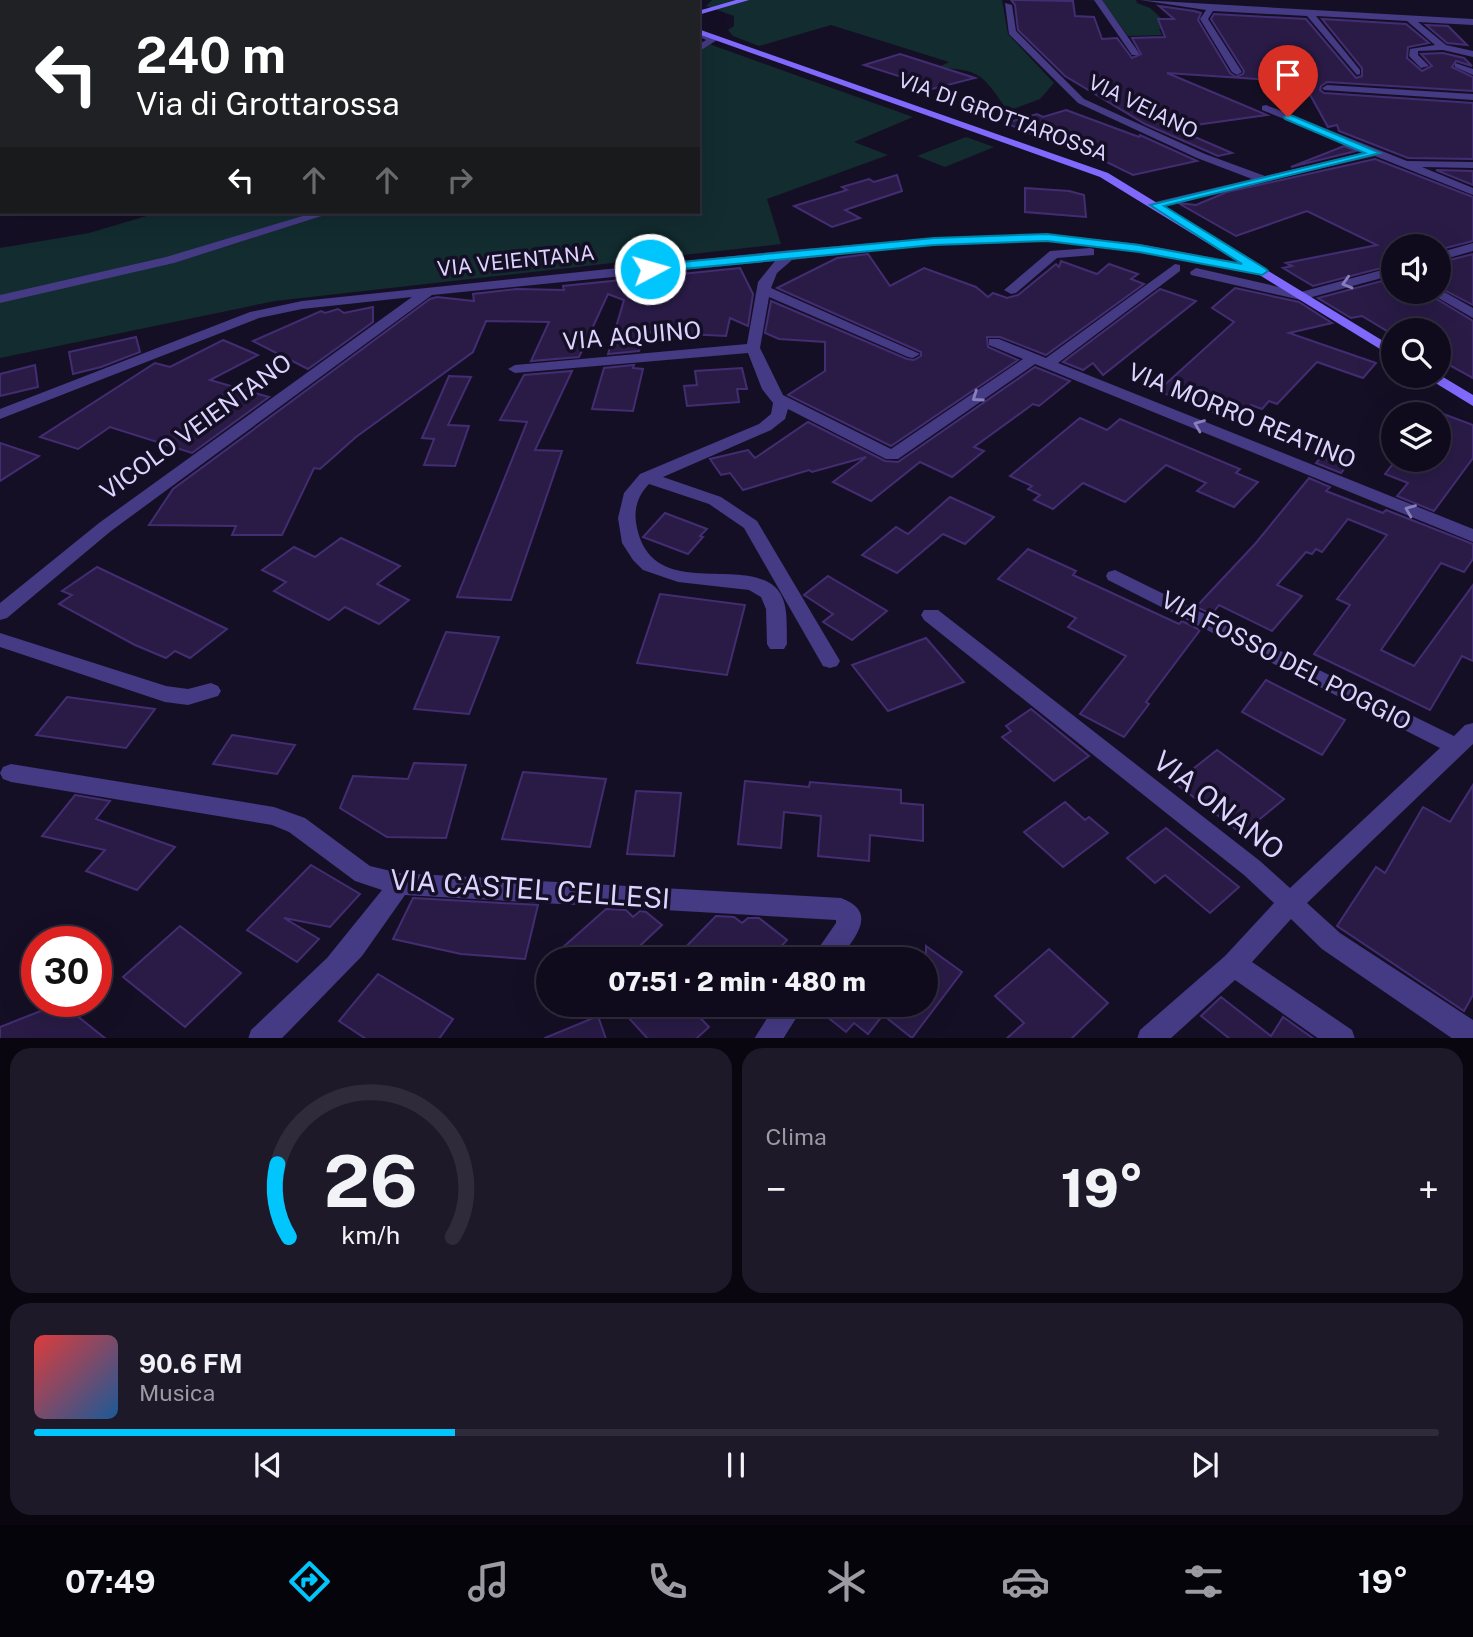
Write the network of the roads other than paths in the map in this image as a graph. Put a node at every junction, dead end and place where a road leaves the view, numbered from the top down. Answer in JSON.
{"nodes":[{"id":1,"x":1098,"y":0,"type":"edge"},
{"id":2,"x":1144,"y":0,"type":"edge"},
{"id":3,"x":744,"y":1,"type":"edge"},
{"id":4,"x":1007,"y":5,"type":"dead end"},
{"id":5,"x":1211,"y":8,"type":"junction"},
{"id":6,"x":700,"y":13,"type":"edge"},
{"id":7,"x":700,"y":13,"type":"edge"},
{"id":8,"x":1308,"y":13,"type":"junction"},
{"id":9,"x":1410,"y":19,"type":"junction"},
{"id":10,"x":1473,"y":22,"type":"edge"},
{"id":11,"x":700,"y":31,"type":"edge"},
{"id":12,"x":700,"y":31,"type":"edge"},
{"id":13,"x":723,"y":31,"type":"junction"},
{"id":14,"x":700,"y":32,"type":"edge"},
{"id":15,"x":700,"y":47,"type":"edge"},
{"id":16,"x":1443,"y":47,"type":"junction"},
{"id":17,"x":1135,"y":53,"type":"dead end"},
{"id":18,"x":1473,"y":54,"type":"edge"},
{"id":19,"x":1458,"y":65,"type":"dead end"},
{"id":20,"x":1424,"y":66,"type":"dead end"},
{"id":21,"x":1237,"y":72,"type":"dead end"},
{"id":22,"x":1357,"y":72,"type":"dead end"},
{"id":23,"x":1473,"y":72,"type":"edge"},
{"id":24,"x":1326,"y":88,"type":"dead end"},
{"id":25,"x":1473,"y":97,"type":"edge"},
{"id":26,"x":1266,"y":108,"type":"dead end"},
{"id":27,"x":1375,"y":153,"type":"junction"},
{"id":28,"x":1401,"y":164,"type":"junction"},
{"id":29,"x":1473,"y":165,"type":"edge"},
{"id":30,"x":1264,"y":178,"type":"junction"},
{"id":31,"x":1473,"y":192,"type":"edge"},
{"id":32,"x":1155,"y":205,"type":"junction"},
{"id":33,"x":321,"y":214,"type":"edge"},
{"id":34,"x":1473,"y":247,"type":"edge"},
{"id":35,"x":1451,"y":253,"type":"edge"},
{"id":36,"x":791,"y":254,"type":"junction"},
{"id":37,"x":1175,"y":268,"type":"junction"},
{"id":38,"x":1262,"y":271,"type":"junction"},
{"id":39,"x":1381,"y":274,"type":"edge"},
{"id":40,"x":764,"y":290,"type":"junction"},
{"id":41,"x":1011,"y":290,"type":"dead end"},
{"id":42,"x":428,"y":291,"type":"junction"},
{"id":43,"x":1301,"y":296,"type":"junction"},
{"id":44,"x":0,"y":299,"type":"edge"},
{"id":45,"x":1451,"y":302,"type":"edge"},
{"id":46,"x":1473,"y":314,"type":"edge"},
{"id":47,"x":994,"y":342,"type":"dead end"},
{"id":48,"x":1381,"y":346,"type":"edge"},
{"id":49,"x":753,"y":348,"type":"junction"},
{"id":50,"x":913,"y":354,"type":"dead end"},
{"id":51,"x":1040,"y":361,"type":"junction"},
{"id":52,"x":515,"y":369,"type":"dead end"},
{"id":53,"x":1451,"y":388,"type":"edge"},
{"id":54,"x":779,"y":399,"type":"junction"},
{"id":55,"x":1473,"y":401,"type":"edge"},
{"id":56,"x":0,"y":414,"type":"edge"},
{"id":57,"x":646,"y":478,"type":"junction"},
{"id":58,"x":1473,"y":536,"type":"edge"},
{"id":59,"x":1115,"y":576,"type":"dead end"},
{"id":60,"x":0,"y":613,"type":"edge"},
{"id":61,"x":931,"y":615,"type":"dead end"},
{"id":62,"x":0,"y":640,"type":"edge"},
{"id":63,"x":777,"y":644,"type":"dead end"},
{"id":64,"x":830,"y":661,"type":"dead end"},
{"id":65,"x":211,"y":691,"type":"dead end"},
{"id":66,"x":1467,"y":741,"type":"edge"},
{"id":67,"x":11,"y":773,"type":"dead end"},
{"id":68,"x":399,"y":884,"type":"junction"},
{"id":69,"x":1292,"y":905,"type":"junction"},
{"id":70,"x":833,"y":947,"type":"edge"},
{"id":71,"x":1234,"y":964,"type":"junction"},
{"id":72,"x":782,"y":1017,"type":"edge"},
{"id":73,"x":1473,"y":1036,"type":"edge"},
{"id":74,"x":261,"y":1038,"type":"edge"},
{"id":75,"x":767,"y":1038,"type":"edge"},
{"id":76,"x":1150,"y":1038,"type":"edge"},
{"id":77,"x":1342,"y":1038,"type":"edge"}],
"edges":[{"from":1,"to":17,"type":"street"},
{"from":2,"to":5,"type":"street"},
{"from":3,"to":6,"type":"street"},
{"from":3,"to":7,"type":"street"},
{"from":4,"to":30,"type":"street","name":"VIA VEIANO"},
{"from":5,"to":8,"type":"street"},
{"from":5,"to":21,"type":"street"},
{"from":8,"to":9,"type":"street"},
{"from":8,"to":22,"type":"street"},
{"from":9,"to":10,"type":"street"},
{"from":9,"to":16,"type":"street"},
{"from":11,"to":13,"type":"street","name":"VIA DI GROTTAROSSA"},
{"from":12,"to":13,"type":"street"},
{"from":13,"to":32,"type":"street","name":"VIA DI GROTTAROSSA"},
{"from":14,"to":15,"type":"street"},
{"from":16,"to":18,"type":"street"},
{"from":16,"to":20,"type":"street"},
{"from":19,"to":23,"type":"street"},
{"from":24,"to":25,"type":"street"},
{"from":26,"to":27,"type":"street"},
{"from":27,"to":28,"type":"street"},
{"from":27,"to":30,"type":"street"},
{"from":28,"to":29,"type":"street"},
{"from":28,"to":31,"type":"street"},
{"from":30,"to":32,"type":"street"},
{"from":32,"to":38,"type":"street","name":"VIA DI GROTTAROSSA"},
{"from":33,"to":44,"type":"street"},
{"from":34,"to":35,"type":"street"},
{"from":36,"to":38,"type":"street","name":"VIA VEIENTANA"},
{"from":36,"to":40,"type":"street"},
{"from":36,"to":42,"type":"street","name":"VIA VEIENTANA"},
{"from":37,"to":41,"type":"street"},
{"from":37,"to":43,"type":"street"},
{"from":37,"to":51,"type":"street"},
{"from":38,"to":43,"type":"street","name":"VIA DI GROTTAROSSA"},
{"from":39,"to":43,"type":"street","one_way":true},
{"from":40,"to":49,"type":"street"},
{"from":40,"to":50,"type":"street"},
{"from":42,"to":56,"type":"street","name":"VIA VEIENTANA"},
{"from":42,"to":60,"type":"street","name":"VICOLO VEIENTANO"},
{"from":43,"to":48,"type":"street","name":"VIA DI GROTTAROSSA"},
{"from":45,"to":46,"type":"street"},
{"from":47,"to":51,"type":"street","name":"VIA MORRO REATINO"},
{"from":49,"to":52,"type":"street","name":"VIA AQUINO"},
{"from":49,"to":54,"type":"street"},
{"from":51,"to":54,"type":"street","one_way":true},
{"from":58,"to":51,"type":"street","name":"VIA MORRO REATINO","one_way":true},
{"from":53,"to":55,"type":"street"},
{"from":54,"to":57,"type":"street"},
{"from":57,"to":63,"type":"street"},
{"from":57,"to":64,"type":"street"},
{"from":59,"to":66,"type":"street","name":"VIA FOSSO DEL POGGIO"},
{"from":61,"to":69,"type":"street","name":"VIA ONANO"},
{"from":62,"to":65,"type":"street"},
{"from":66,"to":69,"type":"street","name":"VIA FOSSO DEL POGGIO"},
{"from":67,"to":68,"type":"street","name":"VIA CASTEL CELLESI"},
{"from":68,"to":70,"type":"street","name":"VIA CASTEL CELLESI"},
{"from":68,"to":74,"type":"street"},
{"from":69,"to":71,"type":"street","name":"VIA FOSSO DEL POGGIO"},
{"from":69,"to":73,"type":"street","name":"VIA ONANO"},
{"from":71,"to":76,"type":"street","name":"VIA FOSSO DEL POGGIO"},
{"from":71,"to":77,"type":"street"},
{"from":72,"to":75,"type":"street"}]}
